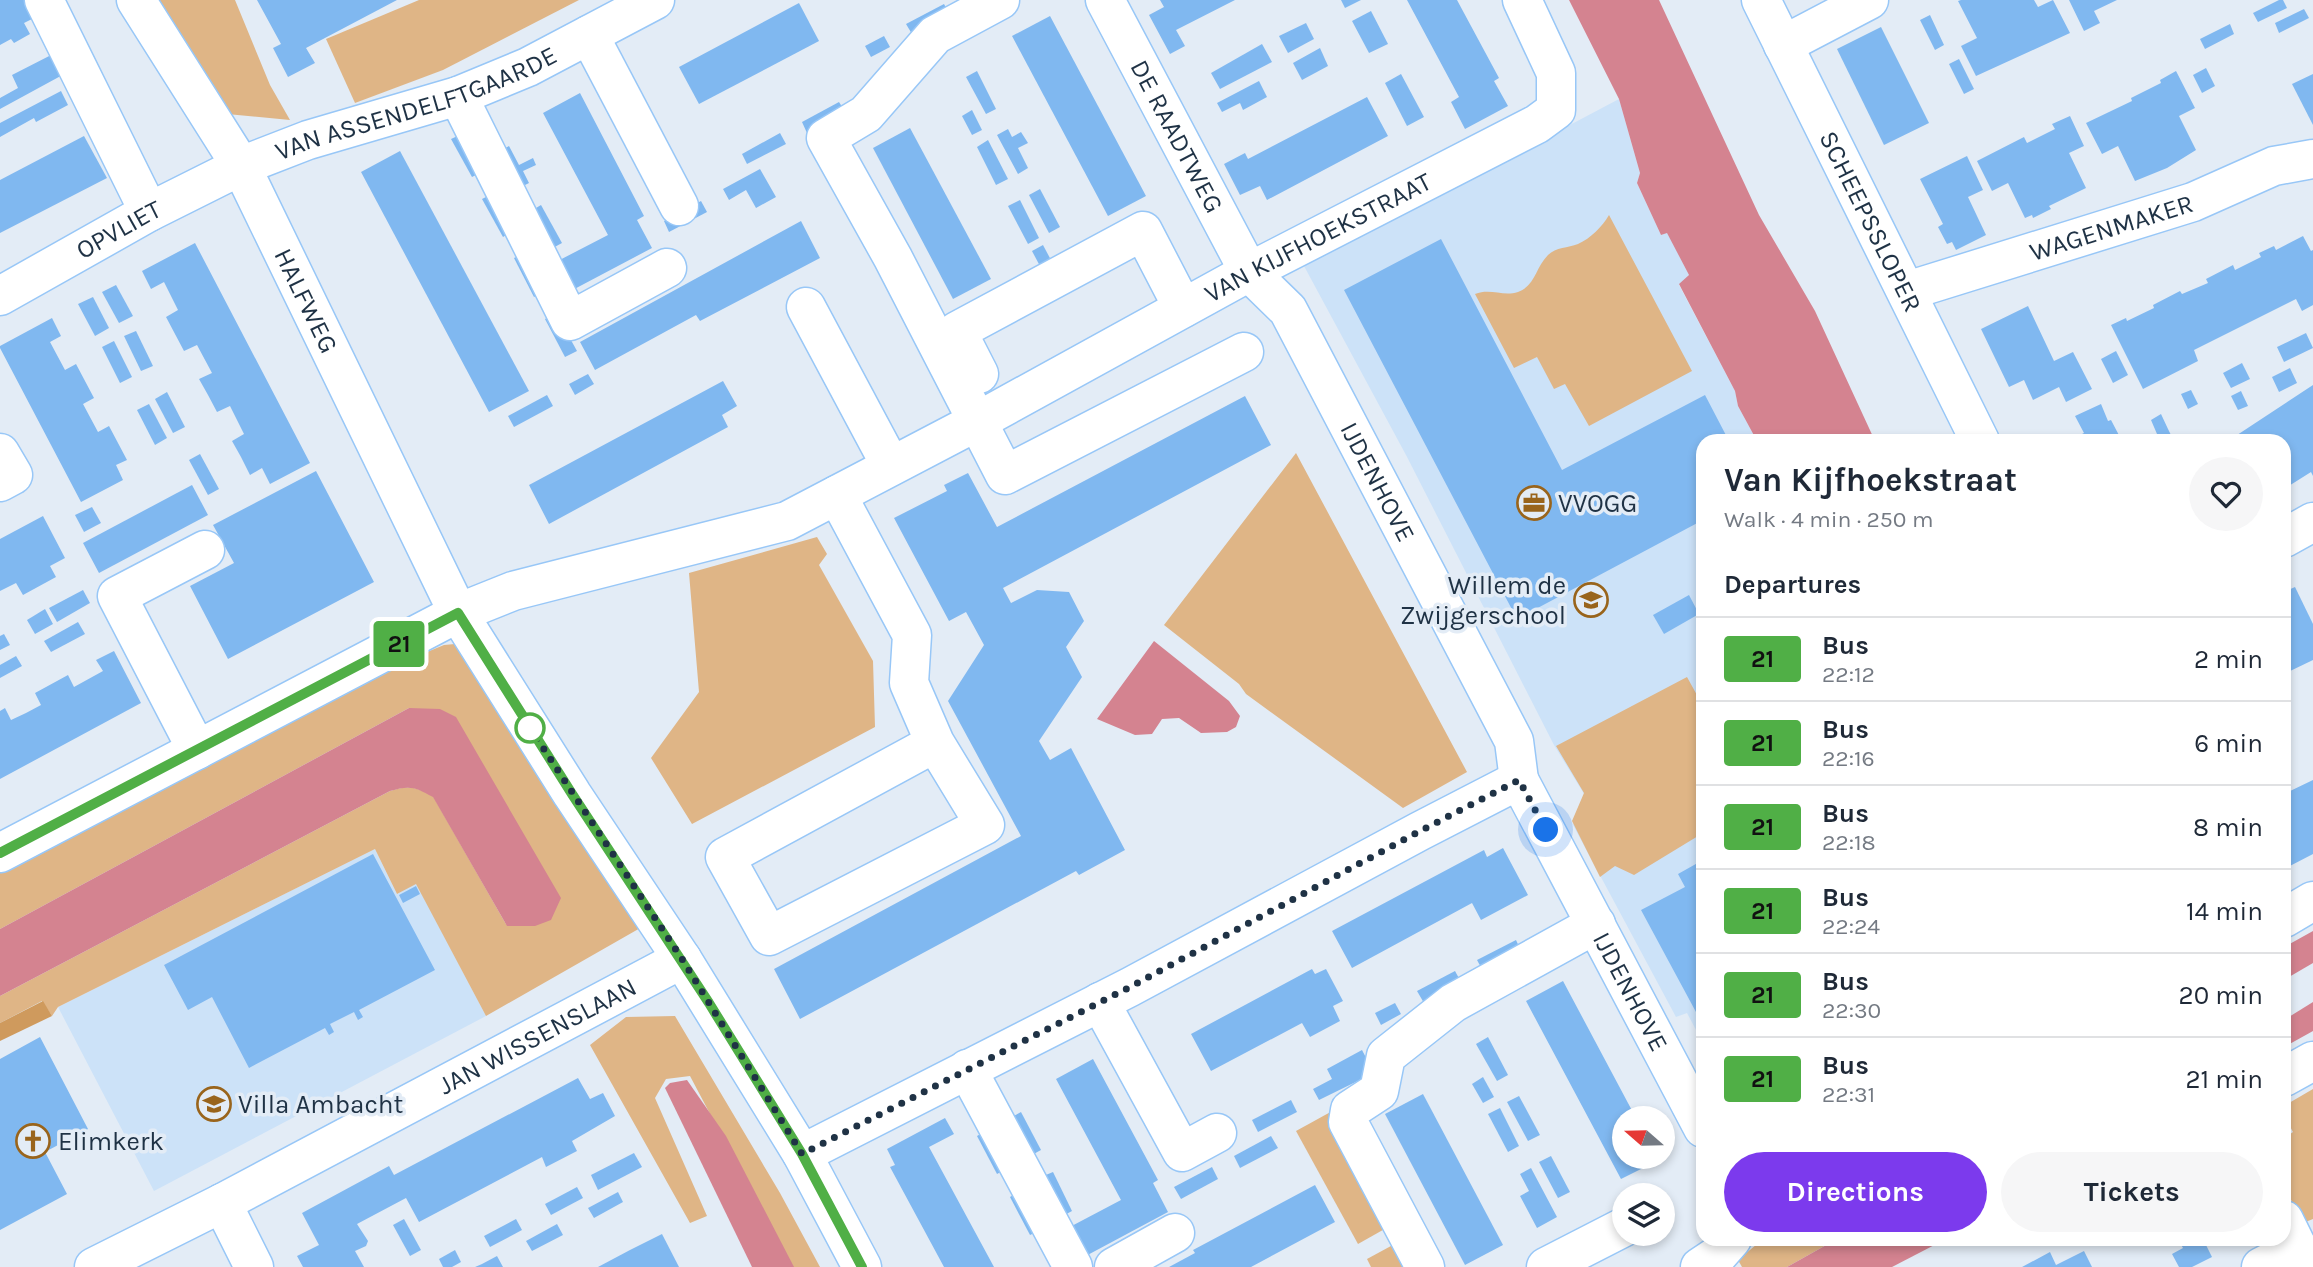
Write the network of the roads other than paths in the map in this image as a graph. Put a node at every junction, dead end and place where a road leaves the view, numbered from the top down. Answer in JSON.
{"nodes":[{"id":1,"x":44,"y":0,"type":"edge"},
{"id":2,"x":136,"y":0,"type":"edge"},
{"id":3,"x":655,"y":0,"type":"edge"},
{"id":4,"x":1000,"y":0,"type":"edge"},
{"id":5,"x":1105,"y":0,"type":"edge"},
{"id":6,"x":1522,"y":0,"type":"edge"},
{"id":7,"x":1761,"y":0,"type":"edge"},
{"id":8,"x":1869,"y":0,"type":"edge"},
{"id":9,"x":589,"y":35,"type":"junction"},
{"id":10,"x":1783,"y":45,"type":"junction"},
{"id":11,"x":458,"y":96,"type":"junction"},
{"id":12,"x":2313,"y":159,"type":"edge"},
{"id":13,"x":241,"y":166,"type":"junction"},
{"id":14,"x":679,"y":206,"type":"dead end"},
{"id":15,"x":149,"y":212,"type":"junction"},
{"id":16,"x":667,"y":268,"type":"dead end"},
{"id":17,"x":1249,"y":272,"type":"junction"},
{"id":18,"x":1906,"y":291,"type":"junction"},
{"id":19,"x":0,"y":296,"type":"edge"},
{"id":20,"x":806,"y":307,"type":"dead end"},
{"id":21,"x":1183,"y":308,"type":"junction"},
{"id":22,"x":1244,"y":352,"type":"dead end"},
{"id":23,"x":988,"y":415,"type":"junction"},
{"id":24,"x":1977,"y":434,"type":"edge"},
{"id":25,"x":0,"y":453,"type":"edge"},
{"id":26,"x":891,"y":466,"type":"junction"},
{"id":27,"x":0,"y":482,"type":"edge"},
{"id":28,"x":837,"y":495,"type":"junction"},
{"id":29,"x":2313,"y":522,"type":"edge"},
{"id":30,"x":2291,"y":534,"type":"edge"},
{"id":31,"x":205,"y":550,"type":"dead end"},
{"id":32,"x":458,"y":613,"type":"junction"},
{"id":33,"x":935,"y":743,"type":"junction"},
{"id":34,"x":197,"y":750,"type":"junction"},
{"id":35,"x":1519,"y":780,"type":"junction"},
{"id":36,"x":0,"y":852,"type":"edge"},
{"id":37,"x":2313,"y":901,"type":"edge"},
{"id":38,"x":2291,"y":914,"type":"edge"},
{"id":39,"x":1596,"y":924,"type":"junction"},
{"id":40,"x":682,"y":959,"type":"junction"},
{"id":41,"x":1100,"y":1002,"type":"junction"},
{"id":42,"x":2313,"y":1061,"type":"edge"},
{"id":43,"x":967,"y":1069,"type":"junction"},
{"id":44,"x":2291,"y":1073,"type":"edge"},
{"id":45,"x":1696,"y":1115,"type":"edge"},
{"id":46,"x":1217,"y":1133,"type":"dead end"},
{"id":47,"x":802,"y":1154,"type":"junction"},
{"id":48,"x":222,"y":1203,"type":"junction"},
{"id":49,"x":1175,"y":1233,"type":"dead end"},
{"id":50,"x":1612,"y":1233,"type":"edge"},
{"id":51,"x":2296,"y":1245,"type":"edge"},
{"id":52,"x":1726,"y":1246,"type":"edge"},
{"id":53,"x":94,"y":1267,"type":"edge"},
{"id":54,"x":254,"y":1267,"type":"edge"},
{"id":55,"x":862,"y":1267,"type":"edge"},
{"id":56,"x":1073,"y":1267,"type":"edge"},
{"id":57,"x":1114,"y":1267,"type":"edge"},
{"id":58,"x":1425,"y":1267,"type":"edge"},
{"id":59,"x":1546,"y":1267,"type":"edge"},
{"id":60,"x":1700,"y":1267,"type":"edge"},
{"id":61,"x":2261,"y":1267,"type":"edge"}],
"edges":[{"from":1,"to":15,"type":"street"},
{"from":2,"to":13,"type":"street","name":"HALFWEG"},
{"from":3,"to":9,"type":"street","name":"VAN ASSENDELFTGAARDE"},
{"from":4,"to":23,"type":"street"},
{"from":5,"to":17,"type":"street","name":"DE RAADTWEG"},
{"from":6,"to":17,"type":"street","name":"VAN KIJFHOEKSTRAAT"},
{"from":7,"to":10,"type":"street","name":"SCHEEPSSLOPER"},
{"from":8,"to":10,"type":"street"},
{"from":9,"to":11,"type":"street","name":"VAN ASSENDELFTGAARDE"},
{"from":9,"to":14,"type":"street","name":"VAN ASSENDELFTGAARDE"},
{"from":10,"to":18,"type":"street","name":"SCHEEPSSLOPER"},
{"from":11,"to":13,"type":"street","name":"VAN ASSENDELFTGAARDE"},
{"from":11,"to":16,"type":"street"},
{"from":12,"to":18,"type":"street","name":"WAGENMAKER"},
{"from":13,"to":15,"type":"street","name":"OPVLIET"},
{"from":13,"to":32,"type":"street","name":"HALFWEG"},
{"from":15,"to":19,"type":"street","name":"OPVLIET"},
{"from":17,"to":21,"type":"street","name":"VAN KIJFHOEKSTRAAT"},
{"from":17,"to":35,"type":"street","name":"IJDENHOVE"},
{"from":18,"to":24,"type":"street","name":"SCHEEPSSLOPER"},
{"from":20,"to":26,"type":"street"},
{"from":21,"to":23,"type":"street","name":"VAN KIJFHOEKSTRAAT"},
{"from":21,"to":23,"type":"street"},
{"from":22,"to":23,"type":"street"},
{"from":23,"to":26,"type":"street","name":"VAN KIJFHOEKSTRAAT"},
{"from":25,"to":27,"type":"street"},
{"from":26,"to":28,"type":"street","name":"VAN KIJFHOEKSTRAAT"},
{"from":28,"to":32,"type":"street","name":"VAN KIJFHOEKSTRAAT"},
{"from":28,"to":33,"type":"street"},
{"from":29,"to":30,"type":"street"},
{"from":31,"to":34,"type":"street"},
{"from":32,"to":34,"type":"street","name":"VAN KIJFHOEKSTRAAT"},
{"from":32,"to":40,"type":"street","name":"HALFWEG"},
{"from":33,"to":33,"type":"street"},
{"from":34,"to":36,"type":"street","name":"VAN KIJFHOEKSTRAAT"},
{"from":35,"to":39,"type":"street","name":"IJDENHOVE"},
{"from":35,"to":41,"type":"street"},
{"from":37,"to":38,"type":"street"},
{"from":39,"to":45,"type":"street","name":"IJDENHOVE"},
{"from":39,"to":58,"type":"street"},
{"from":40,"to":47,"type":"street","name":"HALFWEG"},
{"from":40,"to":48,"type":"street","name":"JAN WISSENSLAAN"},
{"from":41,"to":43,"type":"street"},
{"from":41,"to":46,"type":"street"},
{"from":42,"to":44,"type":"street"},
{"from":43,"to":47,"type":"street"},
{"from":43,"to":56,"type":"street"},
{"from":47,"to":55,"type":"street","name":"HALFWEG"},
{"from":48,"to":53,"type":"street","name":"JAN WISSENSLAAN"},
{"from":48,"to":54,"type":"street"},
{"from":49,"to":57,"type":"street"},
{"from":50,"to":59,"type":"street"},
{"from":51,"to":61,"type":"street"},
{"from":52,"to":60,"type":"street"}]}
